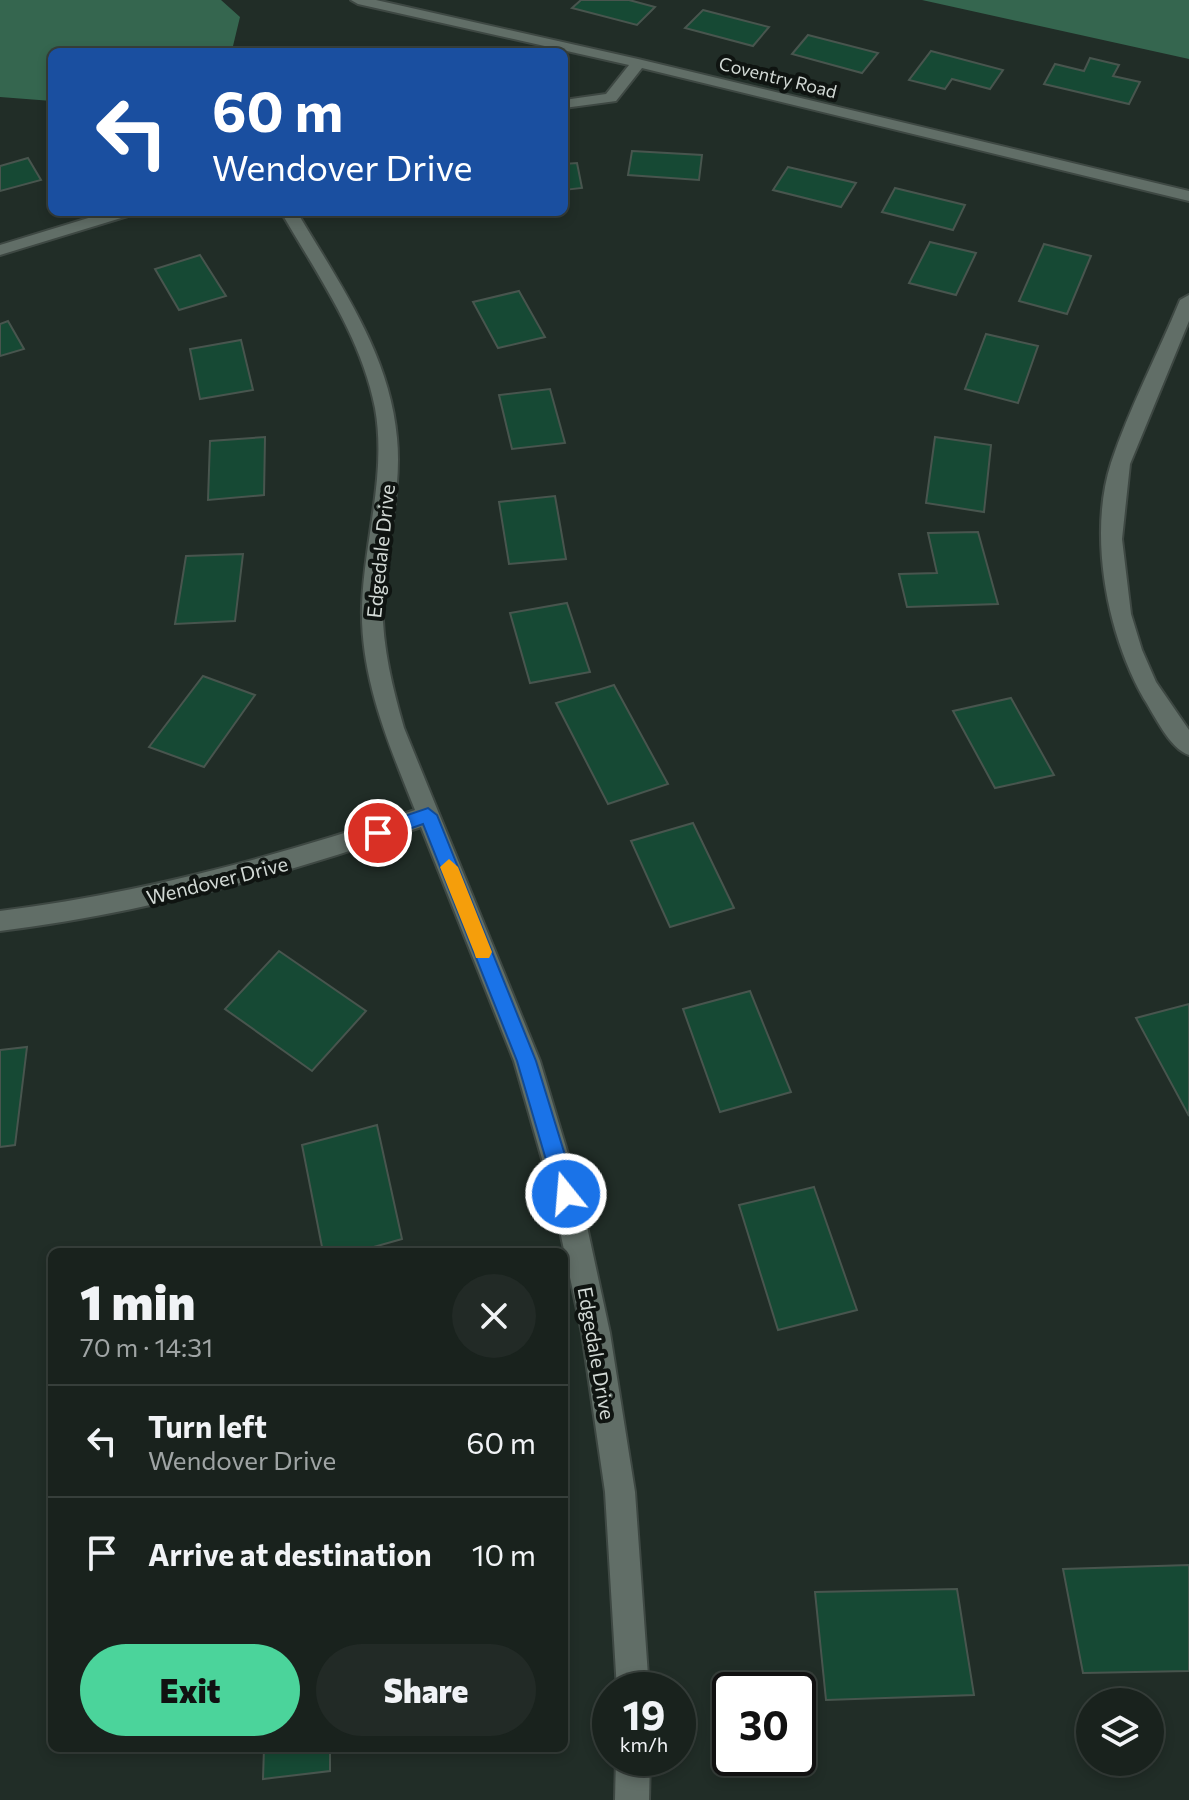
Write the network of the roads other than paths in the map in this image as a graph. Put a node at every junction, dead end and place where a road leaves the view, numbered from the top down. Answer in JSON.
{"nodes":[{"id":1,"x":358,"y":0,"type":"edge"},
{"id":2,"x":638,"y":63,"type":"junction"},
{"id":3,"x":568,"y":103,"type":"edge"},
{"id":4,"x":1189,"y":196,"type":"edge"},
{"id":5,"x":112,"y":216,"type":"edge"},
{"id":6,"x":291,"y":216,"type":"edge"},
{"id":7,"x":0,"y":250,"type":"edge"},
{"id":8,"x":1189,"y":300,"type":"edge"},
{"id":9,"x":1189,"y":746,"type":"edge"},
{"id":10,"x":428,"y":815,"type":"junction"},
{"id":11,"x":0,"y":921,"type":"edge"},
{"id":12,"x":632,"y":1672,"type":"edge"},
{"id":13,"x":633,"y":1776,"type":"edge"},
{"id":14,"x":632,"y":1800,"type":"edge"}],
"edges":[{"from":1,"to":2,"type":"street","name":"Coventry Road"},
{"from":2,"to":3,"type":"street"},
{"from":2,"to":4,"type":"street","name":"Coventry Road"},
{"from":5,"to":7,"type":"street"},
{"from":6,"to":10,"type":"street","name":"Edgedale Drive"},
{"from":8,"to":9,"type":"street"},
{"from":10,"to":11,"type":"street","name":"Wendover Drive"},
{"from":10,"to":12,"type":"street","name":"Edgedale Drive"},
{"from":13,"to":14,"type":"street"}]}
